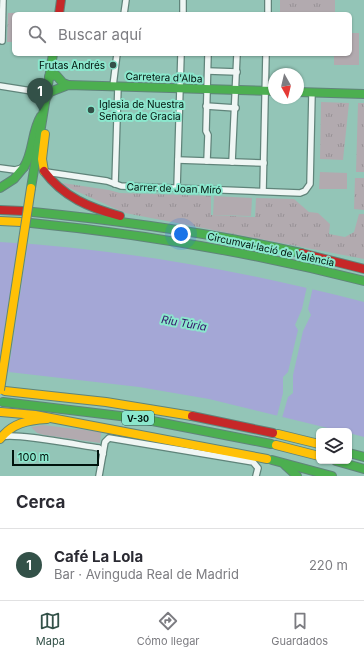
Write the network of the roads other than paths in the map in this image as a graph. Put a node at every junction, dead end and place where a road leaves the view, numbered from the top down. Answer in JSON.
{"nodes":[{"id":1,"x":3,"y":0,"type":"edge"},
{"id":2,"x":61,"y":0,"type":"edge"},
{"id":3,"x":126,"y":0,"type":"edge"},
{"id":4,"x":183,"y":0,"type":"edge"},
{"id":5,"x":268,"y":0,"type":"edge"},
{"id":6,"x":59,"y":12,"type":"edge"},
{"id":7,"x":124,"y":12,"type":"edge"},
{"id":8,"x":183,"y":12,"type":"edge"},
{"id":9,"x":268,"y":12,"type":"edge"},
{"id":10,"x":2,"y":41,"type":"dead end"},
{"id":11,"x":52,"y":56,"type":"edge"},
{"id":12,"x":117,"y":56,"type":"edge"},
{"id":13,"x":181,"y":56,"type":"edge"},
{"id":14,"x":208,"y":56,"type":"edge"},
{"id":15,"x":237,"y":56,"type":"edge"},
{"id":16,"x":266,"y":56,"type":"edge"},
{"id":17,"x":51,"y":66,"type":"junction"},
{"id":18,"x":208,"y":71,"type":"junction"},
{"id":19,"x":237,"y":72,"type":"junction"},
{"id":20,"x":268,"y":73,"type":"edge"},
{"id":21,"x":49,"y":77,"type":"junction"},
{"id":22,"x":60,"y":78,"type":"junction"},
{"id":23,"x":68,"y":84,"type":"junction"},
{"id":24,"x":0,"y":86,"type":"edge"},
{"id":25,"x":116,"y":86,"type":"junction"},
{"id":26,"x":180,"y":88,"type":"junction"},
{"id":27,"x":207,"y":89,"type":"junction"},
{"id":28,"x":237,"y":90,"type":"junction"},
{"id":29,"x":268,"y":91,"type":"edge"},
{"id":30,"x":48,"y":92,"type":"junction"},
{"id":31,"x":304,"y":92,"type":"edge"},
{"id":32,"x":312,"y":93,"type":"junction"},
{"id":33,"x":364,"y":94,"type":"edge"},
{"id":34,"x":269,"y":104,"type":"edge"},
{"id":35,"x":206,"y":106,"type":"junction"},
{"id":36,"x":44,"y":108,"type":"junction"},
{"id":37,"x":236,"y":108,"type":"junction"},
{"id":38,"x":178,"y":160,"type":"junction"},
{"id":39,"x":207,"y":161,"type":"junction"},
{"id":40,"x":232,"y":162,"type":"junction"},
{"id":41,"x":264,"y":163,"type":"junction"},
{"id":42,"x":24,"y":167,"type":"junction"},
{"id":43,"x":0,"y":168,"type":"edge"},
{"id":44,"x":44,"y":172,"type":"junction"},
{"id":45,"x":115,"y":184,"type":"junction"},
{"id":46,"x":0,"y":188,"type":"edge"},
{"id":47,"x":177,"y":188,"type":"junction"},
{"id":48,"x":263,"y":191,"type":"junction"},
{"id":49,"x":0,"y":210,"type":"edge"},
{"id":50,"x":23,"y":211,"type":"dead end"},
{"id":51,"x":33,"y":212,"type":"dead end"},
{"id":52,"x":0,"y":221,"type":"edge"},
{"id":53,"x":21,"y":222,"type":"dead end"},
{"id":54,"x":31,"y":224,"type":"dead end"},
{"id":55,"x":139,"y":224,"type":"junction"},
{"id":56,"x":342,"y":263,"type":"junction"},
{"id":57,"x":364,"y":264,"type":"edge"},
{"id":58,"x":364,"y":269,"type":"edge"},
{"id":59,"x":364,"y":281,"type":"edge"},
{"id":60,"x":2,"y":390,"type":"edge"},
{"id":61,"x":3,"y":402,"type":"dead end"},
{"id":62,"x":2,"y":412,"type":"dead end"},
{"id":63,"x":55,"y":419,"type":"junction"},
{"id":64,"x":0,"y":438,"type":"edge"},
{"id":65,"x":316,"y":443,"type":"edge"},
{"id":66,"x":103,"y":454,"type":"junction"},
{"id":67,"x":352,"y":454,"type":"edge"},
{"id":68,"x":316,"y":455,"type":"edge"},
{"id":69,"x":364,"y":457,"type":"edge"},
{"id":70,"x":273,"y":461,"type":"junction"},
{"id":71,"x":346,"y":464,"type":"edge"},
{"id":72,"x":364,"y":469,"type":"edge"},
{"id":73,"x":99,"y":476,"type":"edge"},
{"id":74,"x":256,"y":476,"type":"edge"},
{"id":75,"x":297,"y":476,"type":"edge"},
{"id":76,"x":332,"y":476,"type":"edge"}],
"edges":[{"from":1,"to":10,"type":"street"},
{"from":2,"to":6,"type":"main road"},
{"from":3,"to":7,"type":"street"},
{"from":4,"to":8,"type":"street"},
{"from":5,"to":9,"type":"street"},
{"from":11,"to":17,"type":"main road"},
{"from":12,"to":25,"type":"street"},
{"from":13,"to":26,"type":"street"},
{"from":14,"to":18,"type":"street"},
{"from":15,"to":19,"type":"street"},
{"from":16,"to":20,"type":"street"},
{"from":17,"to":21,"type":"main road"},
{"from":17,"to":22,"type":"main road"},
{"from":18,"to":19,"type":"street"},
{"from":18,"to":27,"type":"street"},
{"from":19,"to":28,"type":"street"},
{"from":21,"to":22,"type":"main road"},
{"from":21,"to":30,"type":"main road"},
{"from":22,"to":23,"type":"main road"},
{"from":22,"to":30,"type":"main road"},
{"from":23,"to":25,"type":"main road","name":"Carretera d'Alba"},
{"from":23,"to":30,"type":"main road","name":"Carretera d'Alba"},
{"from":24,"to":30,"type":"street"},
{"from":25,"to":26,"type":"main road","name":"Carretera d'Alba"},
{"from":25,"to":45,"type":"street"},
{"from":26,"to":27,"type":"main road","name":"Carretera d'Alba"},
{"from":26,"to":38,"type":"street"},
{"from":27,"to":28,"type":"main road","name":"Carretera d'Alba"},
{"from":27,"to":35,"type":"street"},
{"from":28,"to":29,"type":"main road","name":"Carretera d'Alba"},
{"from":28,"to":37,"type":"street"},
{"from":30,"to":36,"type":"main road"},
{"from":31,"to":32,"type":"main road"},
{"from":32,"to":33,"type":"main road"},
{"from":32,"to":48,"type":"street","name":"Carrer de Joan Miró"},
{"from":34,"to":41,"type":"street"},
{"from":35,"to":37,"type":"street"},
{"from":35,"to":39,"type":"street"},
{"from":36,"to":42,"type":"main road"},
{"from":36,"to":44,"type":"main road"},
{"from":36,"to":60,"type":"main road","bridge":true},
{"from":37,"to":40,"type":"street"},
{"from":38,"to":39,"type":"street"},
{"from":38,"to":47,"type":"street"},
{"from":39,"to":40,"type":"street"},
{"from":40,"to":41,"type":"street"},
{"from":41,"to":48,"type":"street"},
{"from":42,"to":43,"type":"street"},
{"from":42,"to":46,"type":"main road"},
{"from":44,"to":45,"type":"street","name":"Carrer de Joan Miró"},
{"from":44,"to":55,"type":"main road"},
{"from":45,"to":47,"type":"street","name":"Carrer de Joan Miró"},
{"from":47,"to":48,"type":"street","name":"Carrer de Joan Miró"},
{"from":49,"to":50,"type":"main road"},
{"from":51,"to":55,"type":"main road","name":"Circumval·lació de València"},
{"from":52,"to":53,"type":"main road"},
{"from":54,"to":59,"type":"main road","name":"Circumval·lació de València"},
{"from":55,"to":56,"type":"main road","name":"Circumval·lació de València"},
{"from":56,"to":57,"type":"main road"},
{"from":56,"to":58,"type":"main road","name":"Circumval·lació de València"},
{"from":60,"to":65,"type":"main road","number":"V-30"},
{"from":61,"to":68,"type":"main road","number":"V-30"},
{"from":62,"to":63,"type":"main road"},
{"from":63,"to":64,"type":"main road"},
{"from":63,"to":70,"type":"main road"},
{"from":64,"to":66,"type":"street"},
{"from":66,"to":73,"type":"street"},
{"from":66,"to":74,"type":"street"},
{"from":67,"to":69,"type":"main road"},
{"from":70,"to":75,"type":"main road"},
{"from":70,"to":76,"type":"main road"},
{"from":71,"to":72,"type":"main road"}]}
